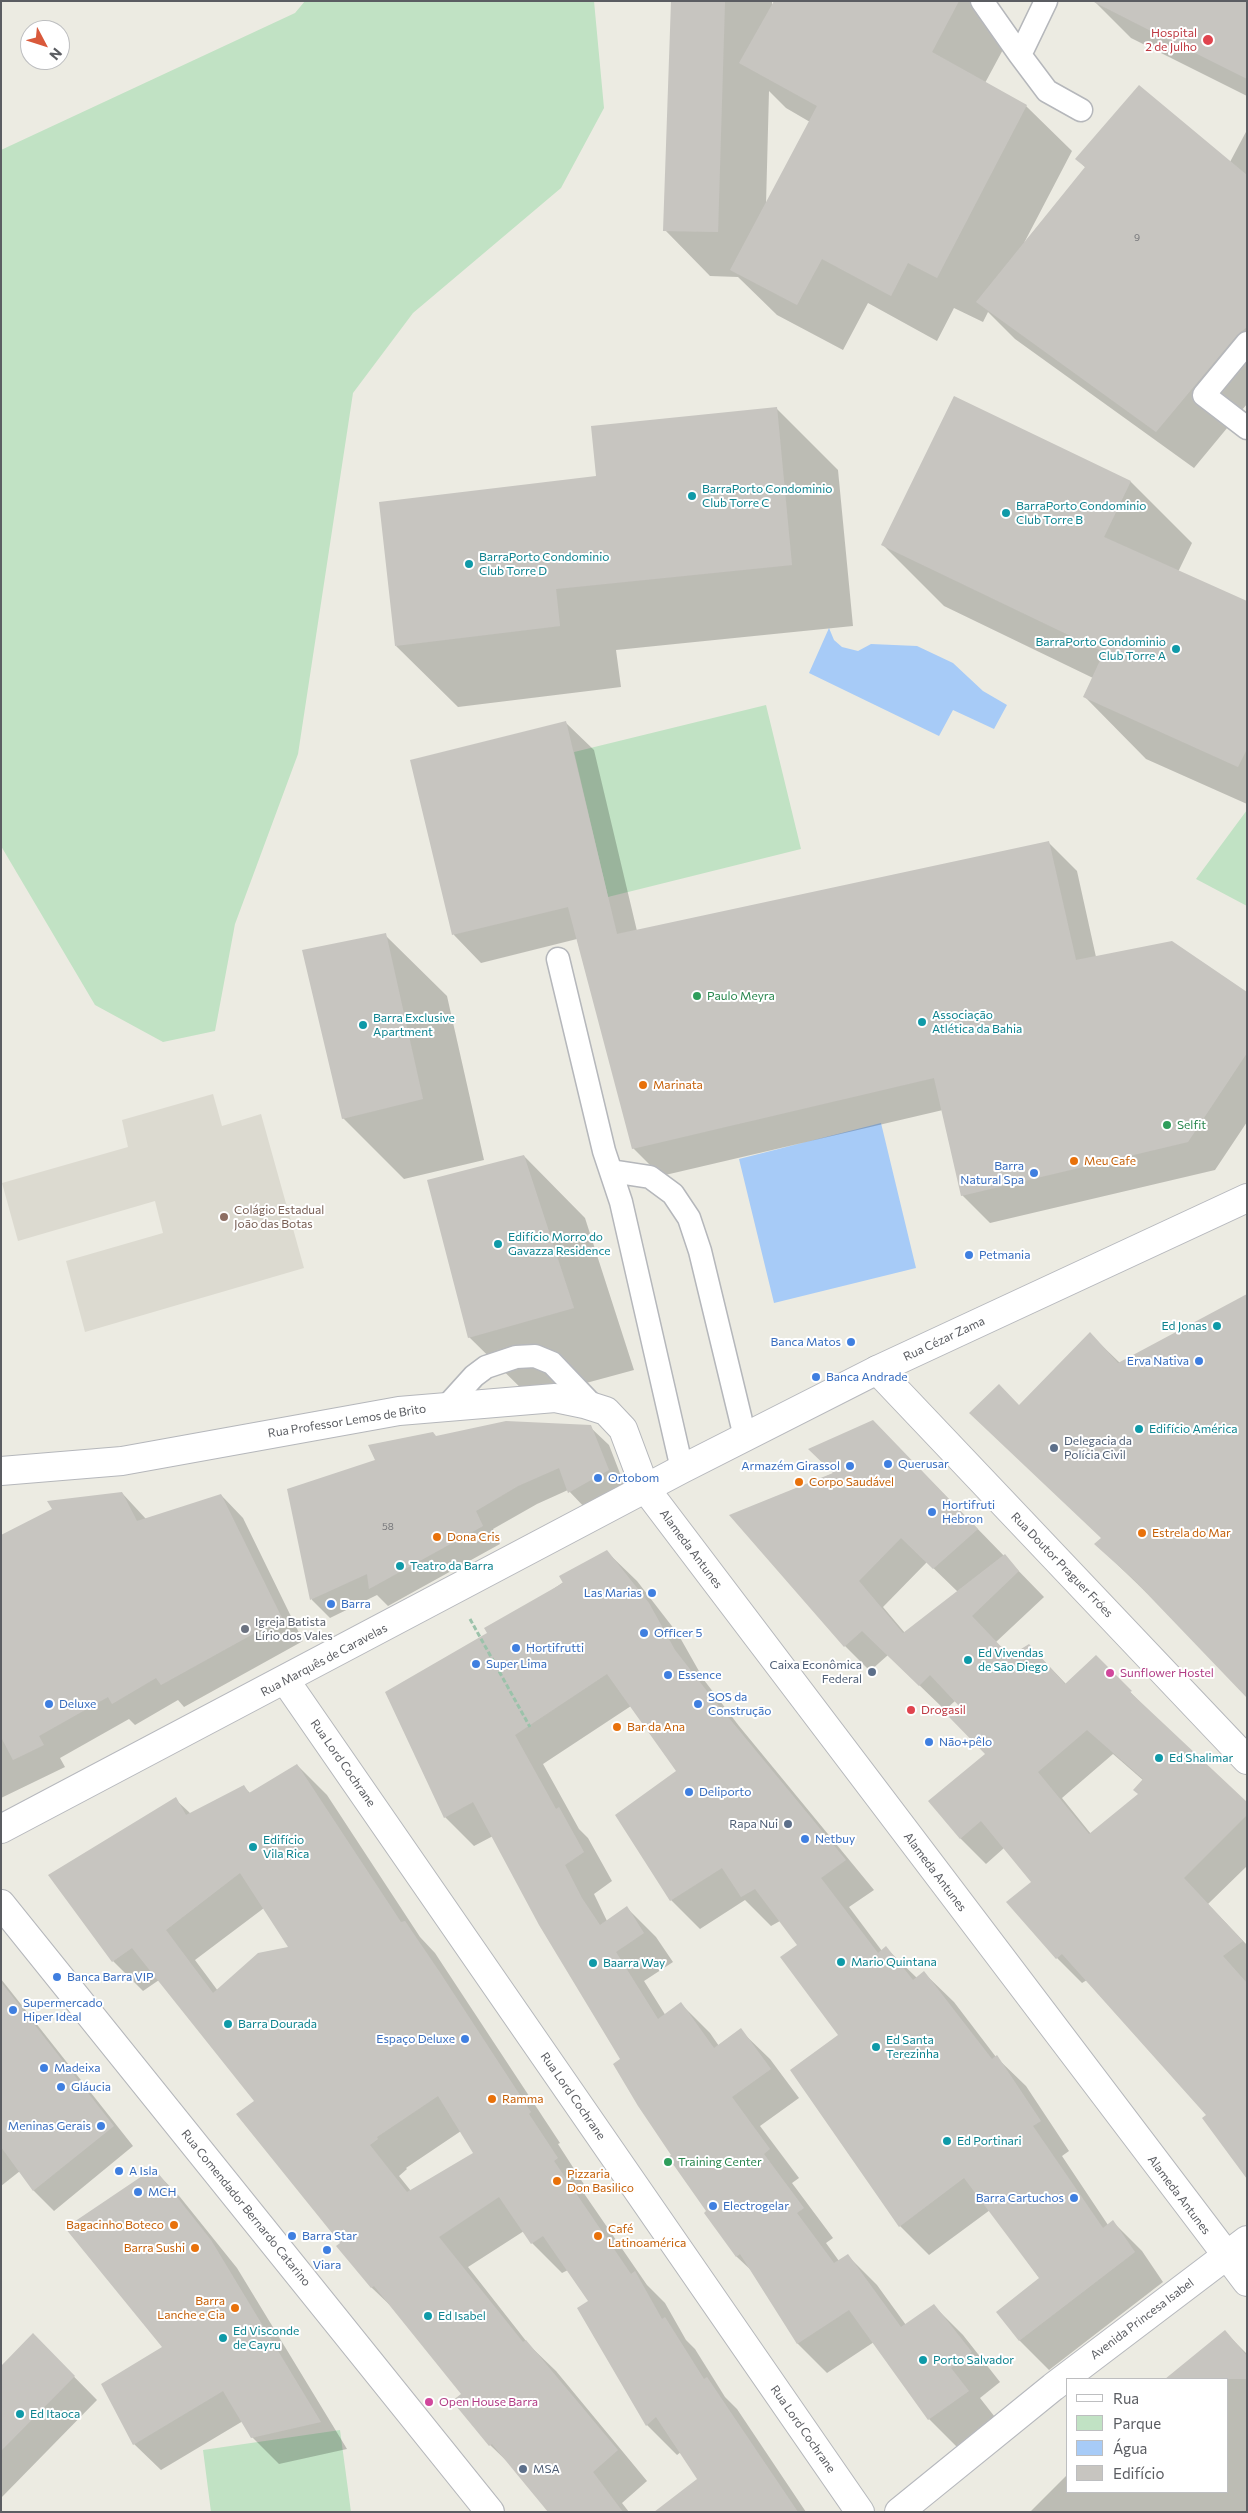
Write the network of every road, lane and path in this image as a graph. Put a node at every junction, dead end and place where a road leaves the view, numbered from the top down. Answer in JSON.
{"nodes":[{"id":1,"x":982,"y":1,"type":"edge"},
{"id":2,"x":1046,"y":1,"type":"edge"},
{"id":3,"x":1020,"y":55,"type":"junction"},
{"id":4,"x":1081,"y":110,"type":"dead end"},
{"id":5,"x":1247,"y":343,"type":"edge"},
{"id":6,"x":1247,"y":428,"type":"edge"},
{"id":7,"x":558,"y":959,"type":"dead end"},
{"id":8,"x":611,"y":1171,"type":"junction"},
{"id":9,"x":1246,"y":1198,"type":"edge"},
{"id":10,"x":877,"y":1370,"type":"junction"},
{"id":11,"x":593,"y":1406,"type":"junction"},
{"id":12,"x":446,"y":1407,"type":"junction"},
{"id":13,"x":744,"y":1438,"type":"junction"},
{"id":14,"x":682,"y":1469,"type":"junction"},
{"id":15,"x":1,"y":1471,"type":"edge"},
{"id":16,"x":645,"y":1488,"type":"junction"},
{"id":17,"x":454,"y":1590,"type":"junction"},
{"id":18,"x":285,"y":1680,"type":"junction"},
{"id":19,"x":530,"y":1727,"type":"dead end"},
{"id":20,"x":1247,"y":1760,"type":"edge"},
{"id":21,"x":1,"y":1829,"type":"edge"},
{"id":22,"x":1,"y":1904,"type":"edge"},
{"id":23,"x":1236,"y":2248,"type":"edge"},
{"id":24,"x":1247,"y":2282,"type":"edge"},
{"id":25,"x":490,"y":2512,"type":"edge"},
{"id":26,"x":860,"y":2512,"type":"edge"},
{"id":27,"x":899,"y":2512,"type":"edge"}],
"edges":[{"from":1,"to":3,"type":"lane"},
{"from":2,"to":3,"type":"lane"},
{"from":3,"to":4,"type":"lane"},
{"from":5,"to":6,"type":"lane"},
{"from":7,"to":8,"type":"lane"},
{"from":8,"to":13,"type":"lane"},
{"from":8,"to":14,"type":"lane"},
{"from":9,"to":10,"type":"street","name":"Rua Cézar Zama"},
{"from":10,"to":13,"type":"street","name":"Rua Cézar Zama"},
{"from":10,"to":20,"type":"street","name":"Rua Doutor Praguer Fróes"},
{"from":11,"to":12,"type":"street","name":"Rua Professor Lemos de Brito"},
{"from":11,"to":12,"type":"lane"},
{"from":11,"to":16,"type":"street","name":"Rua Professor Lemos de Brito"},
{"from":12,"to":15,"type":"street","name":"Rua Professor Lemos de Brito"},
{"from":13,"to":14,"type":"street","name":"Rua Cézar Zama"},
{"from":14,"to":16,"type":"street","name":"Rua Cézar Zama"},
{"from":16,"to":17,"type":"street","name":"Rua Marquês de Caravelas"},
{"from":16,"to":23,"type":"street","name":"Alameda Antunes"},
{"from":17,"to":18,"type":"street","name":"Rua Marquês de Caravelas"},
{"from":17,"to":19,"type":"path"},
{"from":18,"to":21,"type":"street","name":"Rua Marquês de Caravelas"},
{"from":18,"to":26,"type":"street","name":"Rua Lord Cochrane"},
{"from":22,"to":25,"type":"street","name":"Rua Comendador Bernardo Catarino"},
{"from":23,"to":24,"type":"street","name":"Alameda Antunes"},
{"from":23,"to":27,"type":"street","name":"Avenida Princesa Isabel"}]}
